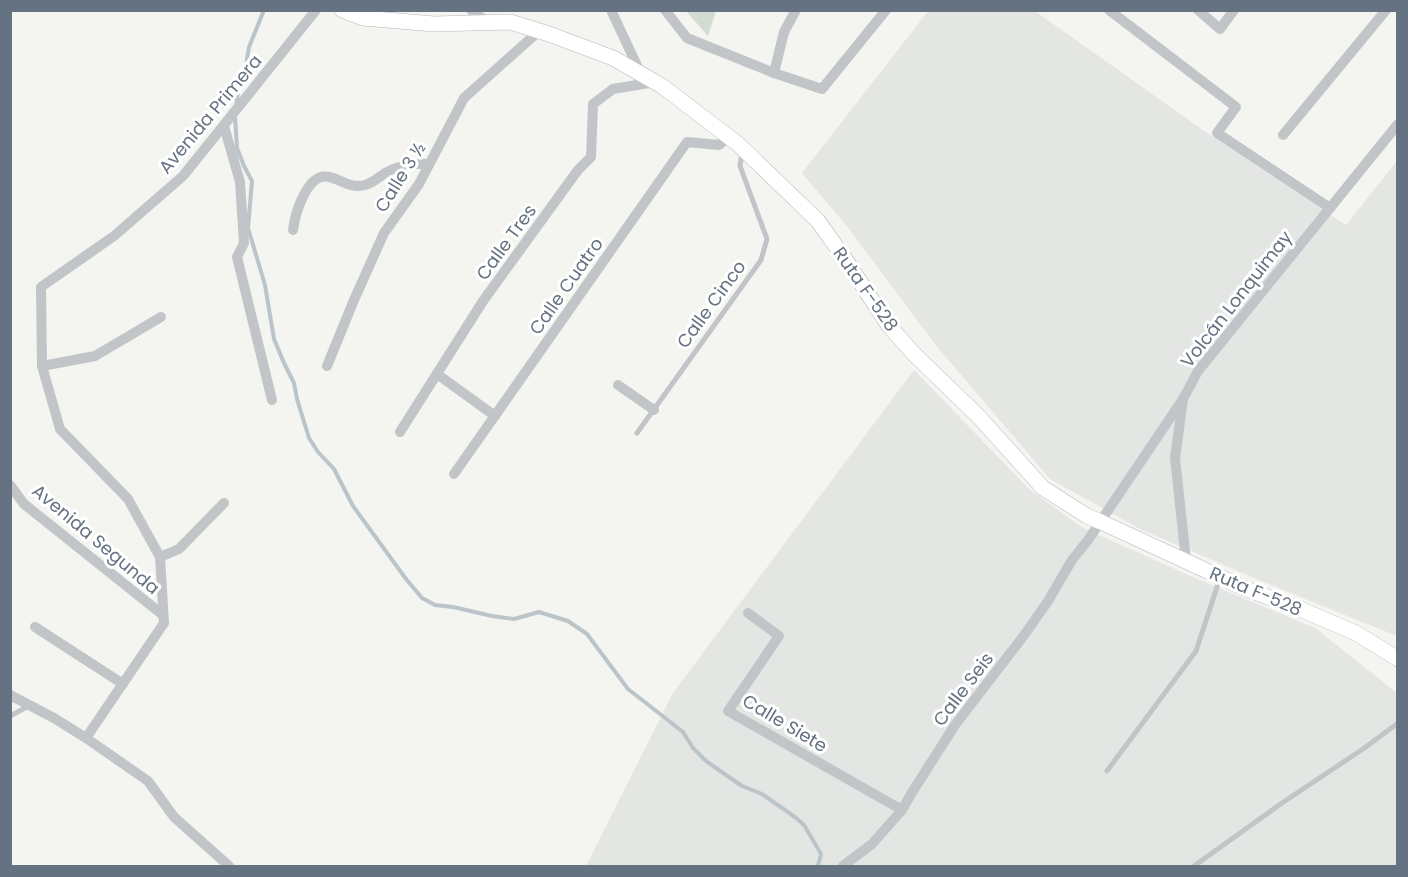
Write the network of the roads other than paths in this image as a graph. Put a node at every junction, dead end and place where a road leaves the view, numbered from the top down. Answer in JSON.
{"nodes":[{"id":1,"x":316,"y":10,"type":"edge"},
{"id":2,"x":342,"y":10,"type":"edge"},
{"id":3,"x":471,"y":10,"type":"edge"},
{"id":4,"x":612,"y":10,"type":"edge"},
{"id":5,"x":665,"y":10,"type":"edge"},
{"id":6,"x":796,"y":10,"type":"edge"},
{"id":7,"x":886,"y":10,"type":"edge"},
{"id":8,"x":1110,"y":10,"type":"edge"},
{"id":9,"x":1198,"y":10,"type":"edge"},
{"id":10,"x":1234,"y":10,"type":"edge"},
{"id":11,"x":1386,"y":10,"type":"edge"},
{"id":12,"x":488,"y":22,"type":"junction"},
{"id":13,"x":539,"y":31,"type":"junction"},
{"id":14,"x":774,"y":73,"type":"junction"},
{"id":15,"x":636,"y":79,"type":"junction"},
{"id":16,"x":1398,"y":124,"type":"edge"},
{"id":17,"x":224,"y":126,"type":"junction"},
{"id":18,"x":1283,"y":135,"type":"dead end"},
{"id":19,"x":724,"y":141,"type":"junction"},
{"id":20,"x":743,"y":148,"type":"junction"},
{"id":21,"x":429,"y":164,"type":"junction"},
{"id":22,"x":1330,"y":208,"type":"junction"},
{"id":23,"x":293,"y":230,"type":"dead end"},
{"id":24,"x":161,"y":317,"type":"dead end"},
{"id":25,"x":42,"y":366,"type":"junction"},
{"id":26,"x":327,"y":366,"type":"dead end"},
{"id":27,"x":437,"y":375,"type":"junction"},
{"id":28,"x":634,"y":396,"type":"dead end"},
{"id":29,"x":1183,"y":399,"type":"junction"},
{"id":30,"x":272,"y":400,"type":"dead end"},
{"id":31,"x":654,"y":410,"type":"junction"},
{"id":32,"x":495,"y":416,"type":"junction"},
{"id":33,"x":400,"y":432,"type":"dead end"},
{"id":34,"x":638,"y":433,"type":"dead end"},
{"id":35,"x":454,"y":474,"type":"dead end"},
{"id":36,"x":10,"y":485,"type":"edge"},
{"id":37,"x":10,"y":497,"type":"edge"},
{"id":38,"x":224,"y":503,"type":"dead end"},
{"id":39,"x":24,"y":504,"type":"junction"},
{"id":40,"x":1101,"y":522,"type":"junction"},
{"id":41,"x":160,"y":557,"type":"junction"},
{"id":42,"x":1186,"y":560,"type":"junction"},
{"id":43,"x":1221,"y":577,"type":"junction"},
{"id":44,"x":748,"y":614,"type":"dead end"},
{"id":45,"x":163,"y":615,"type":"junction"},
{"id":46,"x":35,"y":627,"type":"dead end"},
{"id":47,"x":1398,"y":659,"type":"edge"},
{"id":48,"x":123,"y":684,"type":"junction"},
{"id":49,"x":10,"y":695,"type":"edge"},
{"id":50,"x":31,"y":706,"type":"junction"},
{"id":51,"x":10,"y":716,"type":"edge"},
{"id":52,"x":1398,"y":723,"type":"edge"},
{"id":53,"x":86,"y":738,"type":"junction"},
{"id":54,"x":1107,"y":771,"type":"dead end"},
{"id":55,"x":902,"y":810,"type":"junction"},
{"id":56,"x":229,"y":867,"type":"edge"},
{"id":57,"x":843,"y":867,"type":"edge"},
{"id":58,"x":1194,"y":867,"type":"edge"}],
"edges":[{"from":1,"to":17,"type":"street","name":"Avenida Primera"},
{"from":2,"to":12,"type":"main road","name":"Ruta F-528"},
{"from":3,"to":12,"type":"street"},
{"from":4,"to":15,"type":"street"},
{"from":5,"to":14,"type":"street"},
{"from":6,"to":14,"type":"street"},
{"from":7,"to":14,"type":"street"},
{"from":8,"to":22,"type":"street"},
{"from":9,"to":10,"type":"street"},
{"from":11,"to":18,"type":"street"},
{"from":12,"to":13,"type":"main road","name":"Ruta F-528"},
{"from":13,"to":15,"type":"main road","name":"Ruta F-528"},
{"from":13,"to":21,"type":"street","name":"Calle 3 ½"},
{"from":15,"to":19,"type":"main road","name":"Ruta F-528"},
{"from":15,"to":27,"type":"street","name":"Calle Tres"},
{"from":16,"to":22,"type":"street","name":"Volcán Lonquimay"},
{"from":17,"to":25,"type":"street","name":"Avenida Primera"},
{"from":17,"to":30,"type":"street"},
{"from":19,"to":20,"type":"main road","name":"Ruta F-528"},
{"from":19,"to":32,"type":"street","name":"Calle Cuatro"},
{"from":20,"to":31,"type":"lane","name":"Calle Cinco"},
{"from":20,"to":40,"type":"main road","name":"Ruta F-528"},
{"from":21,"to":23,"type":"street"},
{"from":21,"to":26,"type":"street","name":"Calle 3 ½"},
{"from":22,"to":29,"type":"street","name":"Volcán Lonquimay"},
{"from":24,"to":25,"type":"street"},
{"from":25,"to":41,"type":"street","name":"Avenida Primera"},
{"from":27,"to":32,"type":"street"},
{"from":27,"to":33,"type":"street","name":"Calle Tres"},
{"from":28,"to":31,"type":"street"},
{"from":29,"to":40,"type":"street","name":"Calle Seis"},
{"from":29,"to":42,"type":"street","name":"Volcán Lonquimay"},
{"from":31,"to":34,"type":"lane","name":"Calle Cinco"},
{"from":32,"to":35,"type":"street","name":"Calle Cuatro"},
{"from":36,"to":39,"type":"street","name":"Avenida Segunda"},
{"from":37,"to":39,"type":"street"},
{"from":38,"to":41,"type":"street"},
{"from":39,"to":45,"type":"street","name":"Avenida Segunda"},
{"from":40,"to":42,"type":"main road","name":"Ruta F-528"},
{"from":40,"to":55,"type":"street","name":"Calle Seis"},
{"from":41,"to":45,"type":"street","name":"Avenida Primera"},
{"from":42,"to":43,"type":"main road","name":"Ruta F-528"},
{"from":43,"to":47,"type":"main road","name":"Ruta F-528"},
{"from":43,"to":54,"type":"lane"},
{"from":44,"to":55,"type":"street","name":"Calle Siete"},
{"from":45,"to":48,"type":"street","name":"Avenida Primera"},
{"from":46,"to":48,"type":"street"},
{"from":48,"to":53,"type":"street","name":"Avenida Primera"},
{"from":49,"to":50,"type":"street"},
{"from":50,"to":51,"type":"lane"},
{"from":50,"to":53,"type":"street"},
{"from":52,"to":58,"type":"lane"},
{"from":53,"to":56,"type":"street"},
{"from":55,"to":57,"type":"street","name":"Calle Seis"}]}
